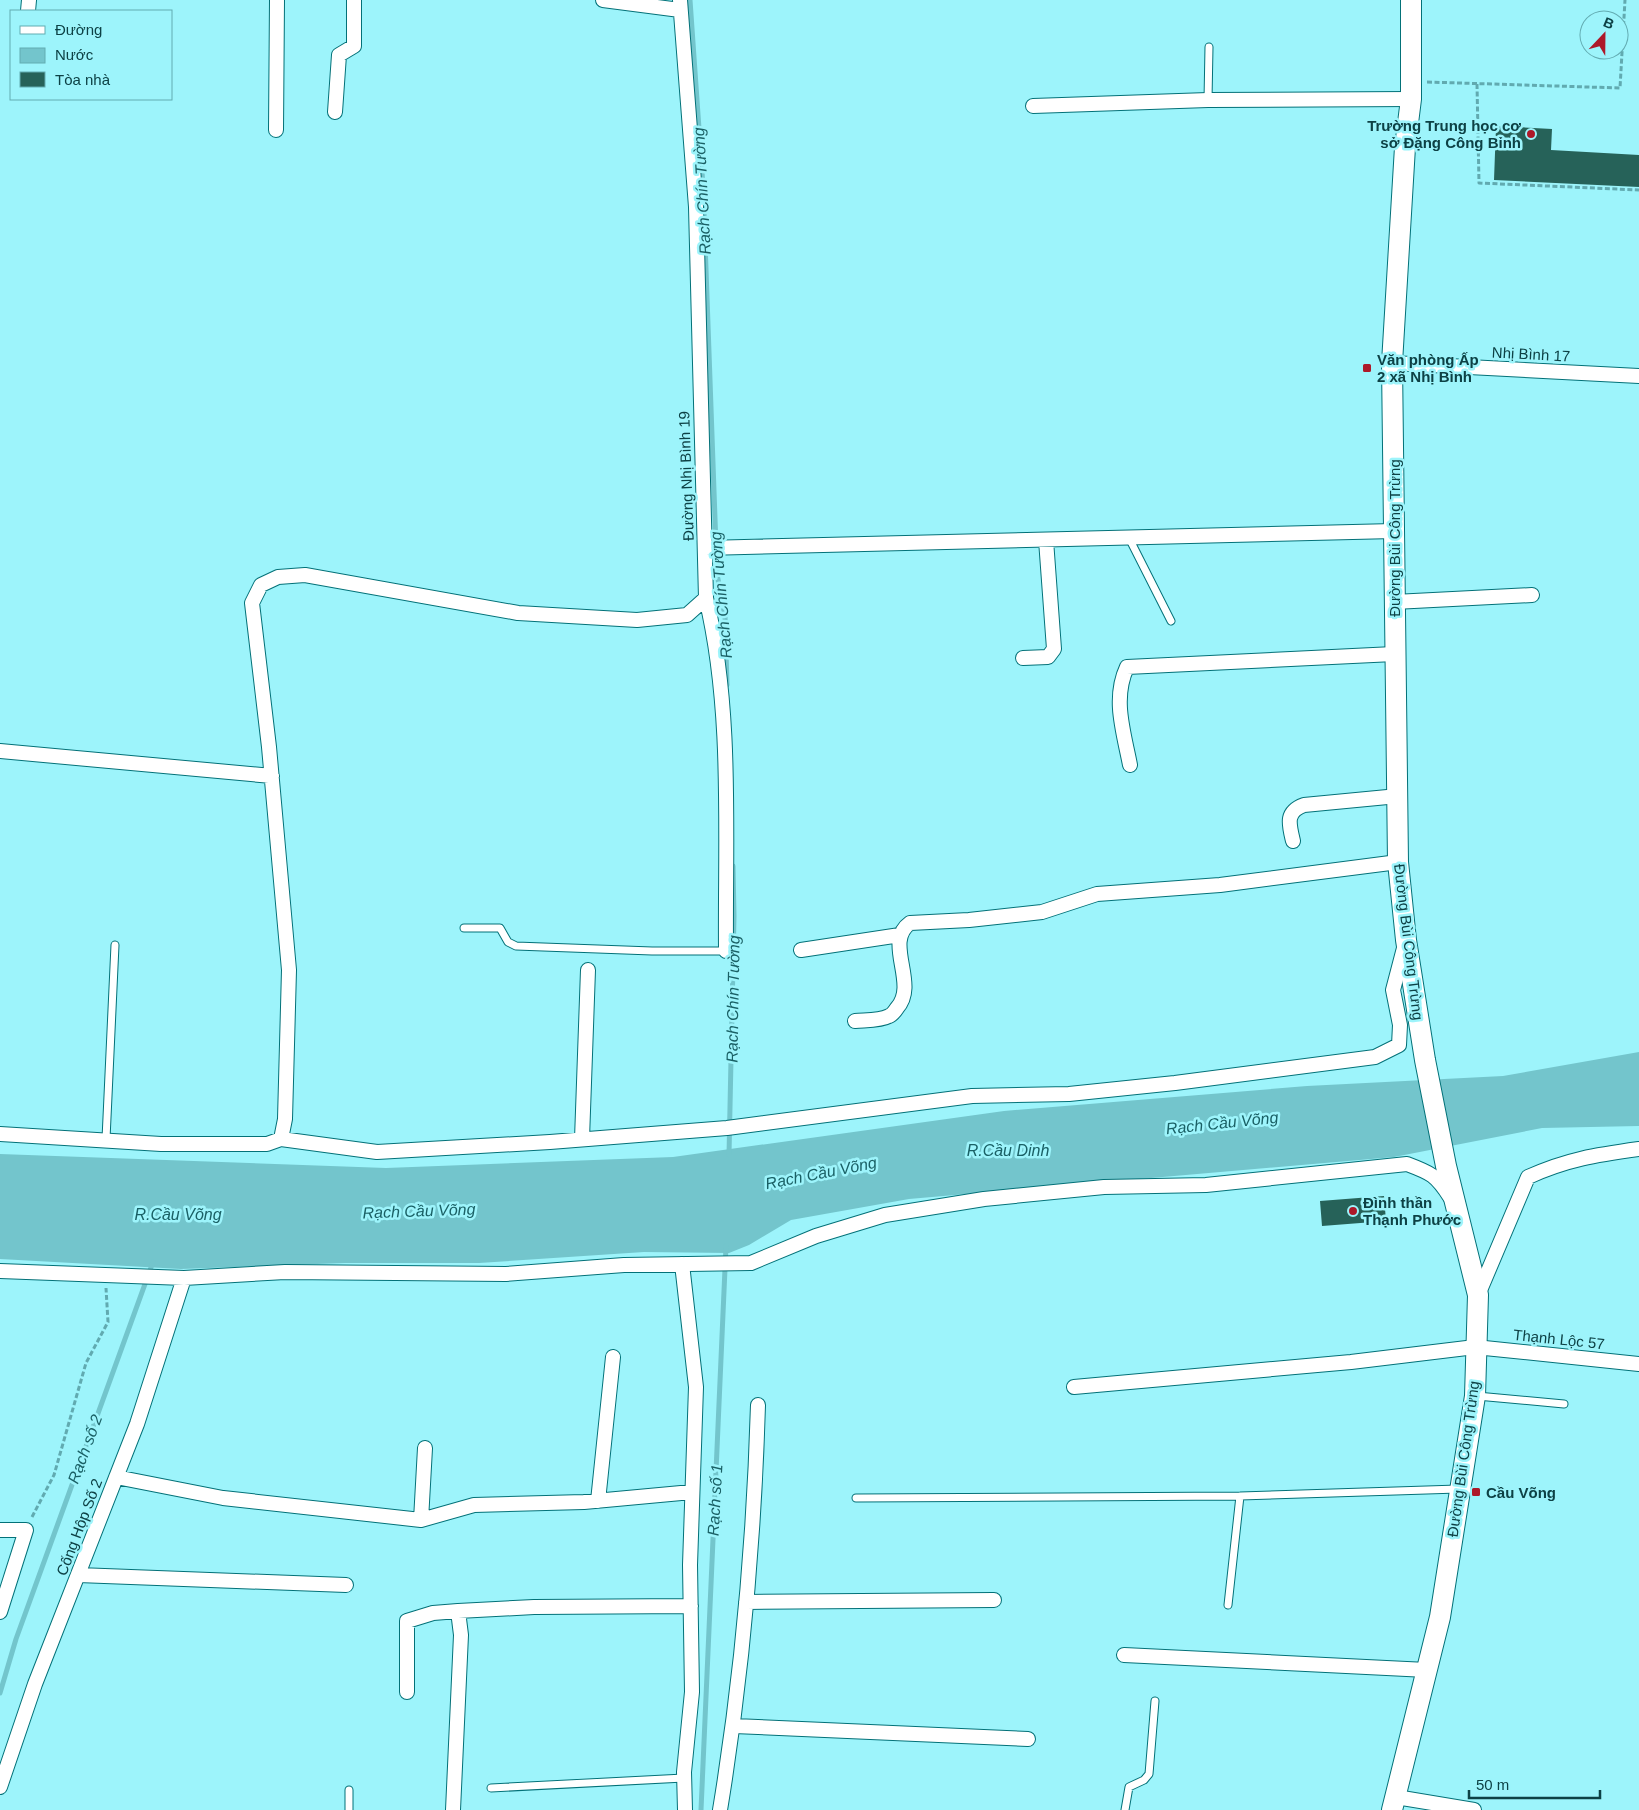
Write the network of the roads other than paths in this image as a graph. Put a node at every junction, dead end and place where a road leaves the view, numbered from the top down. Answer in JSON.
{"nodes":[{"id":1,"x":277,"y":0,"type":"edge"},
{"id":2,"x":354,"y":0,"type":"edge"},
{"id":3,"x":603,"y":0,"type":"edge"},
{"id":4,"x":1411,"y":0,"type":"edge"},
{"id":5,"x":680,"y":5,"type":"edge"},
{"id":6,"x":1209,"y":48,"type":"dead end"},
{"id":7,"x":1411,"y":90,"type":"junction"},
{"id":8,"x":1208,"y":100,"type":"junction"},
{"id":9,"x":1033,"y":106,"type":"dead end"},
{"id":10,"x":335,"y":112,"type":"dead end"},
{"id":11,"x":276,"y":130,"type":"dead end"},
{"id":12,"x":1392,"y":364,"type":"junction"},
{"id":13,"x":1639,"y":376,"type":"edge"},
{"id":14,"x":1394,"y":531,"type":"junction"},
{"id":15,"x":1129,"y":537,"type":"junction"},
{"id":16,"x":1046,"y":540,"type":"junction"},
{"id":17,"x":706,"y":548,"type":"junction"},
{"id":18,"x":1532,"y":596,"type":"dead end"},
{"id":19,"x":706,"y":598,"type":"junction"},
{"id":20,"x":1394,"y":602,"type":"junction"},
{"id":21,"x":1172,"y":621,"type":"dead end"},
{"id":22,"x":1394,"y":654,"type":"junction"},
{"id":23,"x":1023,"y":658,"type":"dead end"},
{"id":24,"x":0,"y":751,"type":"edge"},
{"id":25,"x":1130,"y":765,"type":"dead end"},
{"id":26,"x":272,"y":776,"type":"junction"},
{"id":27,"x":1398,"y":796,"type":"junction"},
{"id":28,"x":1293,"y":841,"type":"dead end"},
{"id":29,"x":1398,"y":862,"type":"junction"},
{"id":30,"x":464,"y":928,"type":"dead end"},
{"id":31,"x":900,"y":935,"type":"junction"},
{"id":32,"x":1406,"y":940,"type":"junction"},
{"id":33,"x":114,"y":945,"type":"dead end"},
{"id":34,"x":801,"y":950,"type":"dead end"},
{"id":35,"x":726,"y":951,"type":"joint"},
{"id":36,"x":588,"y":970,"type":"dead end"},
{"id":37,"x":855,"y":1021,"type":"dead end"},
{"id":38,"x":0,"y":1134,"type":"edge"},
{"id":39,"x":106,"y":1140,"type":"junction"},
{"id":40,"x":281,"y":1140,"type":"junction"},
{"id":41,"x":582,"y":1140,"type":"junction"},
{"id":42,"x":1639,"y":1149,"type":"edge"},
{"id":43,"x":1457,"y":1208,"type":"junction"},
{"id":44,"x":682,"y":1264,"type":"junction"},
{"id":45,"x":0,"y":1271,"type":"edge"},
{"id":46,"x":184,"y":1278,"type":"junction"},
{"id":47,"x":1478,"y":1295,"type":"junction"},
{"id":48,"x":1475,"y":1347,"type":"junction"},
{"id":49,"x":613,"y":1357,"type":"dead end"},
{"id":50,"x":1639,"y":1364,"type":"edge"},
{"id":51,"x":1074,"y":1388,"type":"dead end"},
{"id":52,"x":1475,"y":1396,"type":"junction"},
{"id":53,"x":1564,"y":1404,"type":"dead end"},
{"id":54,"x":758,"y":1405,"type":"dead end"},
{"id":55,"x":425,"y":1448,"type":"dead end"},
{"id":56,"x":116,"y":1477,"type":"junction"},
{"id":57,"x":1461,"y":1489,"type":"junction"},
{"id":58,"x":692,"y":1492,"type":"junction"},
{"id":59,"x":1240,"y":1496,"type":"junction"},
{"id":60,"x":856,"y":1498,"type":"dead end"},
{"id":61,"x":598,"y":1501,"type":"junction"},
{"id":62,"x":422,"y":1520,"type":"junction"},
{"id":63,"x":0,"y":1530,"type":"edge"},
{"id":64,"x":78,"y":1575,"type":"junction"},
{"id":65,"x":346,"y":1585,"type":"dead end"},
{"id":66,"x":2,"y":1596,"type":"edge"},
{"id":67,"x":994,"y":1600,"type":"dead end"},
{"id":68,"x":746,"y":1602,"type":"junction"},
{"id":69,"x":1228,"y":1605,"type":"dead end"},
{"id":70,"x":691,"y":1606,"type":"junction"},
{"id":71,"x":458,"y":1611,"type":"junction"},
{"id":72,"x":0,"y":1612,"type":"edge"},
{"id":73,"x":1124,"y":1655,"type":"dead end"},
{"id":74,"x":1427,"y":1670,"type":"junction"},
{"id":75,"x":407,"y":1692,"type":"dead end"},
{"id":76,"x":1155,"y":1701,"type":"dead end"},
{"id":77,"x":734,"y":1726,"type":"junction"},
{"id":78,"x":1028,"y":1739,"type":"dead end"},
{"id":79,"x":684,"y":1778,"type":"junction"},
{"id":80,"x":0,"y":1787,"type":"edge"},
{"id":81,"x":490,"y":1788,"type":"dead end"},
{"id":82,"x":349,"y":1790,"type":"dead end"},
{"id":83,"x":1394,"y":1803,"type":"edge"},
{"id":84,"x":349,"y":1810,"type":"edge"},
{"id":85,"x":453,"y":1810,"type":"edge"},
{"id":86,"x":685,"y":1810,"type":"edge"},
{"id":87,"x":720,"y":1810,"type":"edge"},
{"id":88,"x":1125,"y":1810,"type":"edge"},
{"id":89,"x":1474,"y":1810,"type":"edge"}],
"edges":[{"from":1,"to":11,"type":"street"},
{"from":2,"to":10,"type":"street"},
{"from":3,"to":5,"type":"street"},
{"from":4,"to":7,"type":"street","name":"Đường Bùi Công Trừng"},
{"from":5,"to":17,"type":"street","name":"Đường Nhị Bình 19"},
{"from":6,"to":8,"type":"lane"},
{"from":7,"to":8,"type":"street"},
{"from":7,"to":12,"type":"street","name":"Đường Bùi Công Trừng"},
{"from":8,"to":9,"type":"street"},
{"from":12,"to":13,"type":"street","name":"Nhị Bình 17"},
{"from":12,"to":14,"type":"street","name":"Đường Bùi Công Trừng"},
{"from":14,"to":15,"type":"street"},
{"from":14,"to":20,"type":"street","name":"Đường Bùi Công Trừng"},
{"from":15,"to":16,"type":"street"},
{"from":15,"to":21,"type":"lane"},
{"from":16,"to":17,"type":"street"},
{"from":16,"to":23,"type":"street"},
{"from":17,"to":19,"type":"street","name":"Đường Nhị Bình 19"},
{"from":18,"to":20,"type":"street"},
{"from":19,"to":26,"type":"street"},
{"from":19,"to":35,"type":"street","name":"Đường Nhị Bình 19"},
{"from":20,"to":22,"type":"street","name":"Đường Bùi Công Trừng"},
{"from":22,"to":25,"type":"street"},
{"from":22,"to":27,"type":"street","name":"Đường Bùi Công Trừng"},
{"from":24,"to":26,"type":"street"},
{"from":26,"to":40,"type":"street"},
{"from":27,"to":28,"type":"street"},
{"from":27,"to":29,"type":"street","name":"Đường Bùi Công Trừng"},
{"from":29,"to":31,"type":"street"},
{"from":29,"to":32,"type":"street","name":"Đường Bùi Công Trừng"},
{"from":30,"to":35,"type":"lane"},
{"from":31,"to":34,"type":"street"},
{"from":31,"to":37,"type":"street"},
{"from":32,"to":41,"type":"street"},
{"from":32,"to":43,"type":"street","name":"Đường Bùi Công Trừng"},
{"from":33,"to":39,"type":"lane"},
{"from":36,"to":41,"type":"street"},
{"from":38,"to":39,"type":"street"},
{"from":39,"to":40,"type":"street"},
{"from":40,"to":41,"type":"street"},
{"from":42,"to":47,"type":"street"},
{"from":43,"to":44,"type":"street"},
{"from":43,"to":47,"type":"street","name":"Đường Bùi Công Trừng"},
{"from":44,"to":46,"type":"street"},
{"from":44,"to":58,"type":"street"},
{"from":45,"to":46,"type":"street"},
{"from":46,"to":56,"type":"street","name":"Cống Hộp Số 2"},
{"from":47,"to":48,"type":"street","name":"Đường Bùi Công Trừng"},
{"from":48,"to":50,"type":"street","name":"Thạnh Lộc 57"},
{"from":48,"to":51,"type":"street","name":"Thạnh Lộc 57"},
{"from":48,"to":52,"type":"street","name":"Đường Bùi Công Trừng"},
{"from":49,"to":61,"type":"street"},
{"from":52,"to":53,"type":"lane"},
{"from":52,"to":57,"type":"street","name":"Đường Bùi Công Trừng"},
{"from":54,"to":68,"type":"street"},
{"from":55,"to":62,"type":"street"},
{"from":56,"to":62,"type":"street"},
{"from":56,"to":64,"type":"street","name":"Cống Hộp Số 2"},
{"from":57,"to":59,"type":"lane"},
{"from":57,"to":74,"type":"street","name":"Đường Bùi Công Trừng"},
{"from":58,"to":61,"type":"street"},
{"from":58,"to":70,"type":"street"},
{"from":59,"to":60,"type":"lane"},
{"from":59,"to":69,"type":"lane"},
{"from":61,"to":62,"type":"street"},
{"from":63,"to":66,"type":"street"},
{"from":64,"to":65,"type":"street"},
{"from":64,"to":80,"type":"street","name":"Cống Hộp Số 2"},
{"from":66,"to":72,"type":"street"},
{"from":67,"to":68,"type":"street"},
{"from":68,"to":77,"type":"street"},
{"from":70,"to":71,"type":"street"},
{"from":70,"to":79,"type":"street"},
{"from":71,"to":75,"type":"street"},
{"from":71,"to":85,"type":"street"},
{"from":73,"to":74,"type":"street"},
{"from":74,"to":83,"type":"street","name":"Đường Bùi Công Trừng"},
{"from":76,"to":88,"type":"lane"},
{"from":77,"to":78,"type":"street"},
{"from":77,"to":87,"type":"street"},
{"from":79,"to":81,"type":"lane"},
{"from":79,"to":86,"type":"street"},
{"from":82,"to":84,"type":"lane"},
{"from":83,"to":89,"type":"street"}]}
